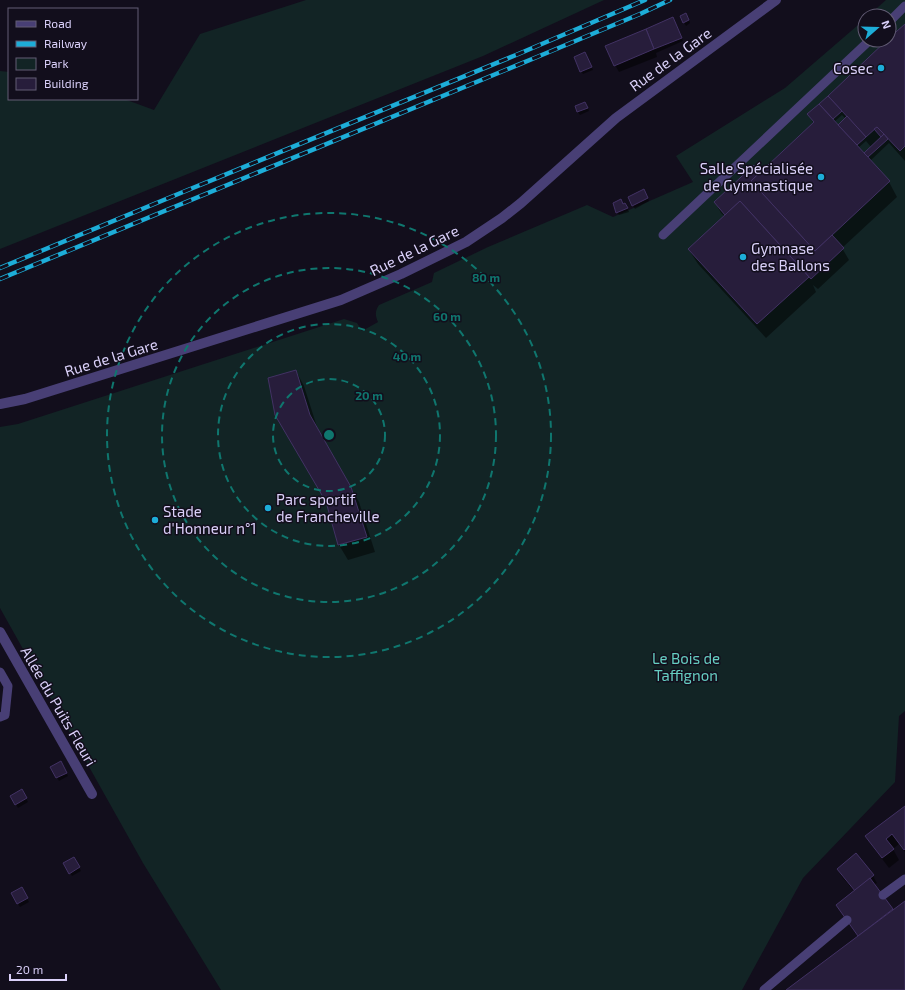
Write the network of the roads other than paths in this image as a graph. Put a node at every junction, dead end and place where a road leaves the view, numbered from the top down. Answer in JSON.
{"nodes":[{"id":1,"x":776,"y":0,"type":"edge"},
{"id":2,"x":905,"y":6,"type":"edge"},
{"id":3,"x":897,"y":14,"type":"edge"},
{"id":4,"x":862,"y":48,"type":"edge"},
{"id":5,"x":663,"y":235,"type":"dead end"},
{"id":6,"x":0,"y":404,"type":"edge"},
{"id":7,"x":0,"y":632,"type":"edge"},
{"id":8,"x":0,"y":672,"type":"edge"},
{"id":9,"x":0,"y":717,"type":"edge"},
{"id":10,"x":92,"y":794,"type":"dead end"},
{"id":11,"x":905,"y":879,"type":"edge"},
{"id":12,"x":883,"y":895,"type":"dead end"},
{"id":13,"x":847,"y":920,"type":"dead end"},
{"id":14,"x":764,"y":990,"type":"edge"}],
"edges":[{"from":1,"to":6,"type":"street","name":"Rue de la Gare"},
{"from":2,"to":3,"type":"lane"},
{"from":4,"to":5,"type":"lane"},
{"from":7,"to":10,"type":"street","name":"Allée du Puits Fleuri"},
{"from":8,"to":9,"type":"lane"},
{"from":11,"to":12,"type":"lane"},
{"from":13,"to":14,"type":"lane"}]}
